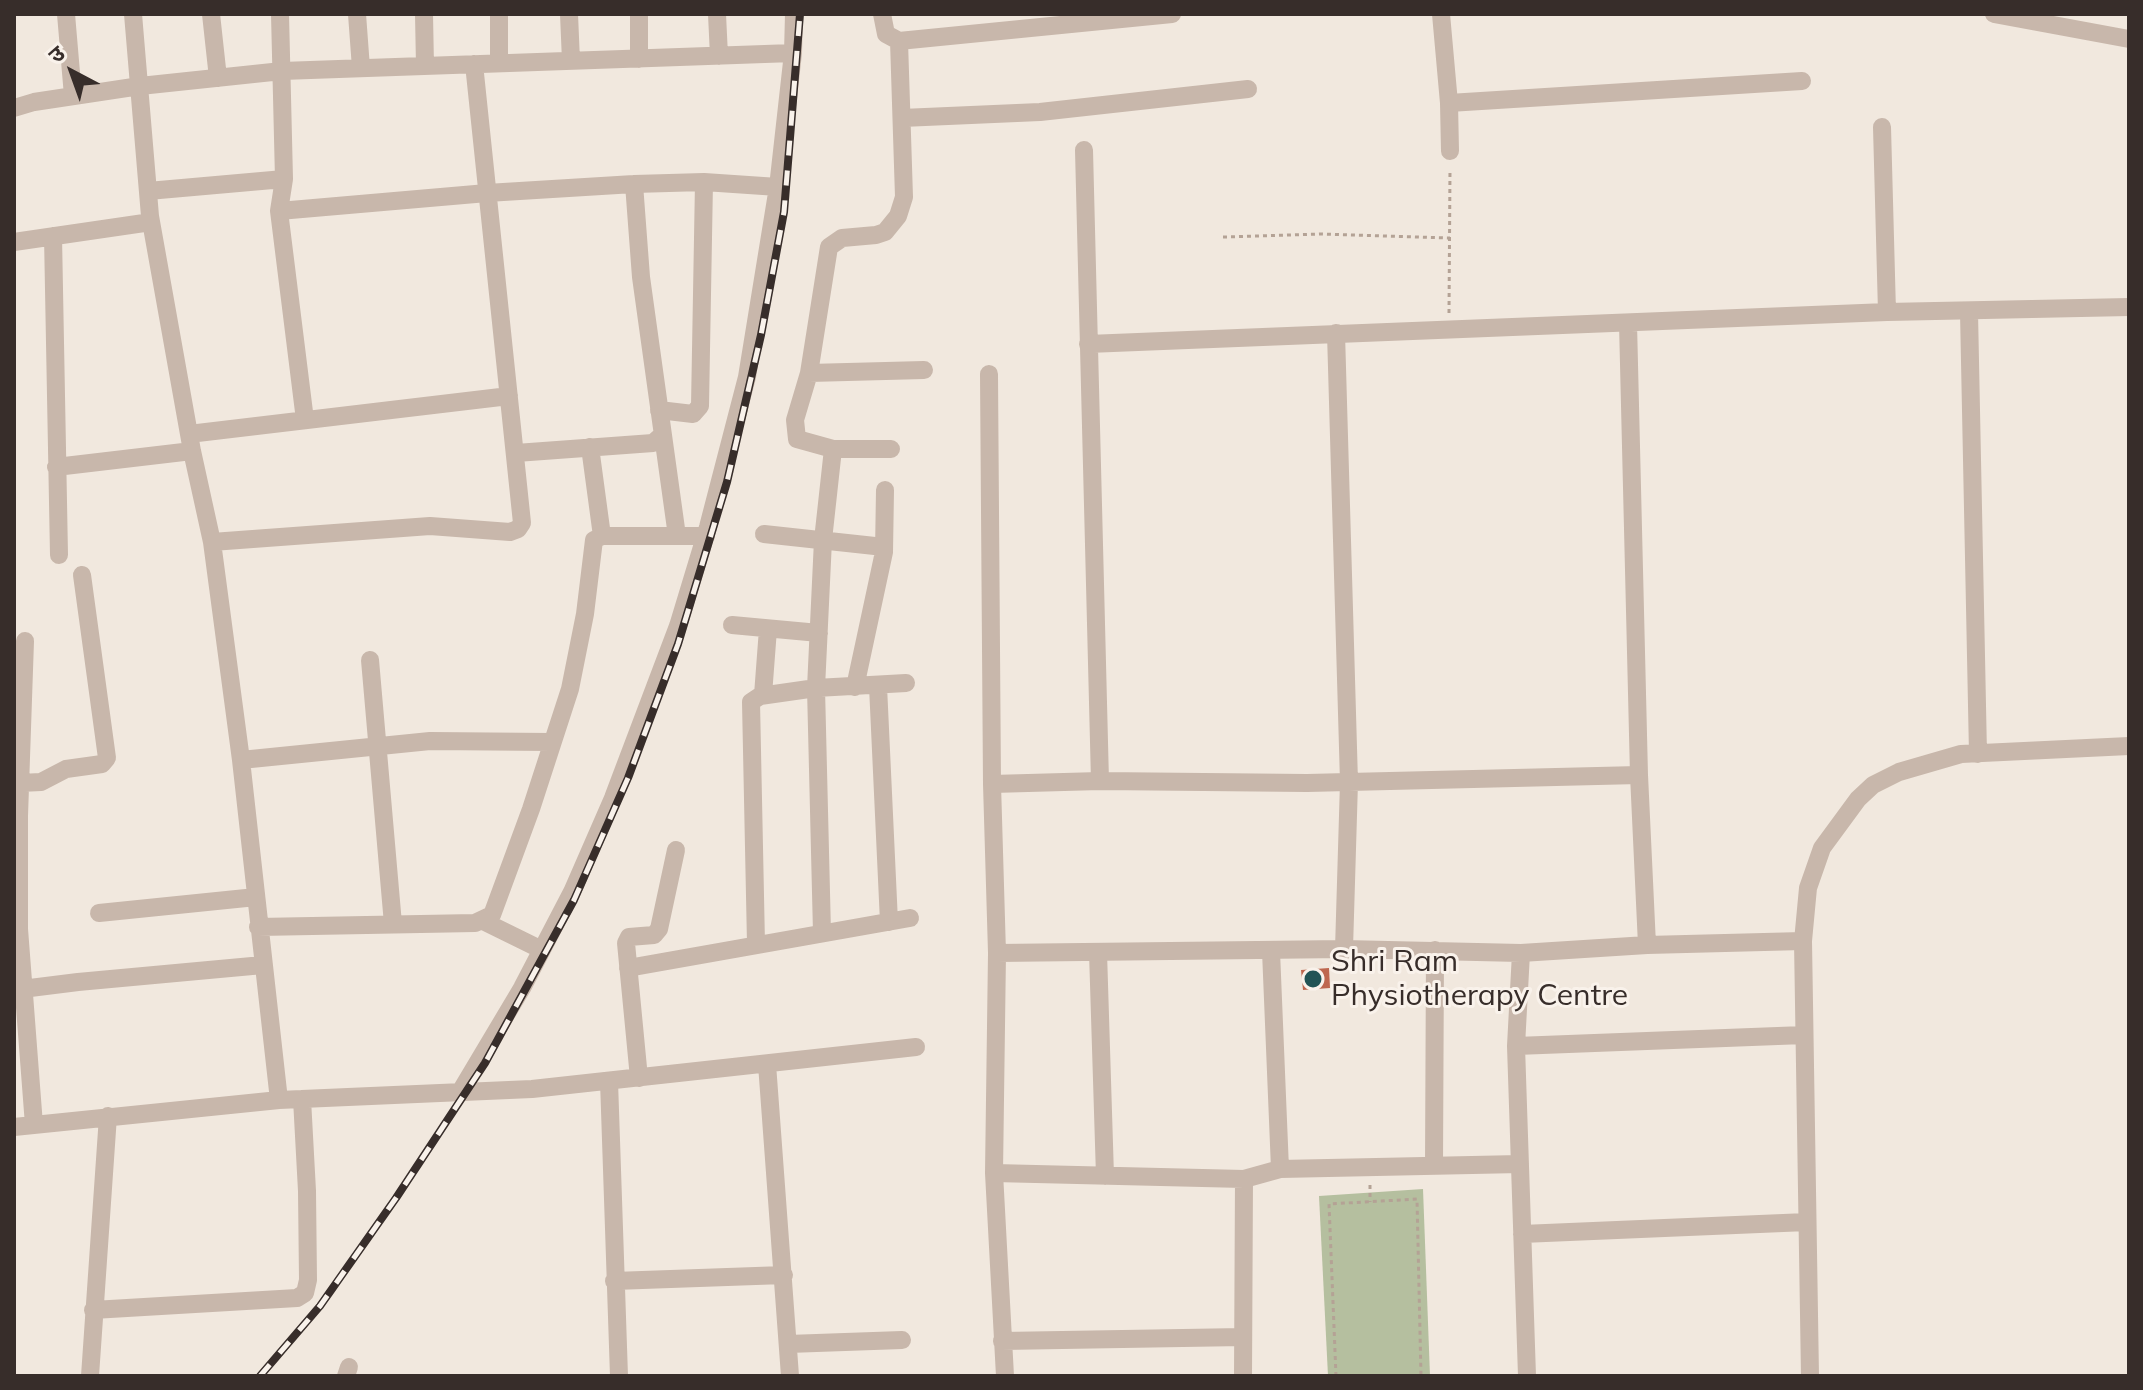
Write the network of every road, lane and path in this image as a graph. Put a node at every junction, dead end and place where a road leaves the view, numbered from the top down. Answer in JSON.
{"nodes":[{"id":1,"x":66,"y":14,"type":"edge"},
{"id":2,"x":133,"y":14,"type":"edge"},
{"id":3,"x":211,"y":14,"type":"edge"},
{"id":4,"x":280,"y":14,"type":"edge"},
{"id":5,"x":357,"y":14,"type":"edge"},
{"id":6,"x":424,"y":14,"type":"edge"},
{"id":7,"x":499,"y":14,"type":"edge"},
{"id":8,"x":569,"y":14,"type":"edge"},
{"id":9,"x":639,"y":14,"type":"edge"},
{"id":10,"x":717,"y":14,"type":"edge"},
{"id":11,"x":794,"y":14,"type":"edge"},
{"id":12,"x":882,"y":14,"type":"edge"},
{"id":13,"x":967,"y":14,"type":"edge"},
{"id":14,"x":1172,"y":14,"type":"edge"},
{"id":15,"x":1441,"y":14,"type":"edge"},
{"id":16,"x":1994,"y":14,"type":"edge"},
{"id":17,"x":1078,"y":18,"type":"edge"},
{"id":18,"x":968,"y":34,"type":"junction"},
{"id":19,"x":2129,"y":39,"type":"edge"},
{"id":20,"x":899,"y":41,"type":"junction"},
{"id":21,"x":793,"y":53,"type":"junction"},
{"id":22,"x":719,"y":56,"type":"junction"},
{"id":23,"x":639,"y":59,"type":"junction"},
{"id":24,"x":571,"y":61,"type":"junction"},
{"id":25,"x":499,"y":63,"type":"junction"},
{"id":26,"x":474,"y":64,"type":"junction"},
{"id":27,"x":425,"y":66,"type":"junction"},
{"id":28,"x":361,"y":68,"type":"junction"},
{"id":29,"x":282,"y":71,"type":"junction"},
{"id":30,"x":218,"y":78,"type":"junction"},
{"id":31,"x":1802,"y":81,"type":"dead end"},
{"id":32,"x":140,"y":86,"type":"junction"},
{"id":33,"x":1248,"y":89,"type":"dead end"},
{"id":34,"x":73,"y":96,"type":"junction"},
{"id":35,"x":1449,"y":103,"type":"junction"},
{"id":36,"x":14,"y":108,"type":"edge"},
{"id":37,"x":902,"y":118,"type":"junction"},
{"id":38,"x":1882,"y":127,"type":"dead end"},
{"id":39,"x":1084,"y":150,"type":"dead end"},
{"id":40,"x":1450,"y":151,"type":"joint"},
{"id":41,"x":284,"y":179,"type":"junction"},
{"id":42,"x":704,"y":182,"type":"junction"},
{"id":43,"x":634,"y":184,"type":"junction"},
{"id":44,"x":778,"y":187,"type":"junction"},
{"id":45,"x":148,"y":191,"type":"junction"},
{"id":46,"x":487,"y":193,"type":"junction"},
{"id":47,"x":279,"y":211,"type":"junction"},
{"id":48,"x":151,"y":222,"type":"junction"},
{"id":49,"x":53,"y":236,"type":"junction"},
{"id":50,"x":1223,"y":237,"type":"dead end"},
{"id":51,"x":1450,"y":238,"type":"junction"},
{"id":52,"x":14,"y":242,"type":"edge"},
{"id":53,"x":2129,"y":307,"type":"edge"},
{"id":54,"x":1887,"y":312,"type":"junction"},
{"id":55,"x":1969,"y":312,"type":"junction"},
{"id":56,"x":1628,"y":323,"type":"junction"},
{"id":57,"x":1449,"y":329,"type":"junction"},
{"id":58,"x":1336,"y":333,"type":"junction"},
{"id":59,"x":1088,"y":344,"type":"junction"},
{"id":60,"x":924,"y":370,"type":"dead end"},
{"id":61,"x":809,"y":373,"type":"junction"},
{"id":62,"x":989,"y":374,"type":"dead end"},
{"id":63,"x":509,"y":396,"type":"junction"},
{"id":64,"x":659,"y":410,"type":"junction"},
{"id":65,"x":305,"y":420,"type":"junction"},
{"id":66,"x":661,"y":436,"type":"junction"},
{"id":67,"x":190,"y":442,"type":"junction"},
{"id":68,"x":590,"y":447,"type":"junction"},
{"id":69,"x":833,"y":449,"type":"junction"},
{"id":70,"x":891,"y":449,"type":"dead end"},
{"id":71,"x":516,"y":453,"type":"junction"},
{"id":72,"x":56,"y":467,"type":"junction"},
{"id":73,"x":885,"y":490,"type":"dead end"},
{"id":74,"x":764,"y":534,"type":"dead end"},
{"id":75,"x":602,"y":536,"type":"junction"},
{"id":76,"x":677,"y":536,"type":"junction"},
{"id":77,"x":706,"y":536,"type":"junction"},
{"id":78,"x":823,"y":540,"type":"junction"},
{"id":79,"x":212,"y":542,"type":"junction"},
{"id":80,"x":884,"y":547,"type":"junction"},
{"id":81,"x":59,"y":555,"type":"dead end"},
{"id":82,"x":82,"y":575,"type":"dead end"},
{"id":83,"x":732,"y":625,"type":"dead end"},
{"id":84,"x":768,"y":629,"type":"junction"},
{"id":85,"x":819,"y":633,"type":"junction"},
{"id":86,"x":25,"y":641,"type":"dead end"},
{"id":87,"x":370,"y":660,"type":"dead end"},
{"id":88,"x":906,"y":683,"type":"dead end"},
{"id":89,"x":878,"y":686,"type":"junction"},
{"id":90,"x":855,"y":687,"type":"junction"},
{"id":91,"x":816,"y":688,"type":"junction"},
{"id":92,"x":763,"y":695,"type":"junction"},
{"id":93,"x":551,"y":742,"type":"junction"},
{"id":94,"x":377,"y":745,"type":"junction"},
{"id":95,"x":2129,"y":746,"type":"edge"},
{"id":96,"x":1978,"y":754,"type":"junction"},
{"id":97,"x":241,"y":760,"type":"junction"},
{"id":98,"x":1639,"y":775,"type":"junction"},
{"id":99,"x":1100,"y":781,"type":"junction"},
{"id":100,"x":1349,"y":782,"type":"junction"},
{"id":101,"x":20,"y":783,"type":"junction"},
{"id":102,"x":992,"y":784,"type":"junction"},
{"id":103,"x":676,"y":850,"type":"dead end"},
{"id":104,"x":256,"y":897,"type":"junction"},
{"id":105,"x":99,"y":913,"type":"dead end"},
{"id":106,"x":910,"y":918,"type":"dead end"},
{"id":107,"x":483,"y":921,"type":"junction"},
{"id":108,"x":889,"y":922,"type":"junction"},
{"id":109,"x":393,"y":924,"type":"junction"},
{"id":110,"x":258,"y":927,"type":"junction"},
{"id":111,"x":822,"y":933,"type":"junction"},
{"id":112,"x":1803,"y":941,"type":"junction"},
{"id":113,"x":756,"y":944,"type":"junction"},
{"id":114,"x":1647,"y":945,"type":"junction"},
{"id":115,"x":1344,"y":949,"type":"junction"},
{"id":116,"x":542,"y":950,"type":"junction"},
{"id":117,"x":1435,"y":950,"type":"junction"},
{"id":118,"x":1271,"y":951,"type":"junction"},
{"id":119,"x":1098,"y":952,"type":"junction"},
{"id":120,"x":997,"y":953,"type":"junction"},
{"id":121,"x":1521,"y":953,"type":"junction"},
{"id":122,"x":263,"y":965,"type":"junction"},
{"id":123,"x":628,"y":968,"type":"junction"},
{"id":124,"x":18,"y":990,"type":"edge"},
{"id":125,"x":1804,"y":1035,"type":"junction"},
{"id":126,"x":1516,"y":1046,"type":"junction"},
{"id":127,"x":916,"y":1047,"type":"dead end"},
{"id":128,"x":767,"y":1064,"type":"junction"},
{"id":129,"x":639,"y":1078,"type":"junction"},
{"id":130,"x":609,"y":1081,"type":"junction"},
{"id":131,"x":460,"y":1092,"type":"junction"},
{"id":132,"x":302,"y":1099,"type":"junction"},
{"id":133,"x":279,"y":1100,"type":"junction"},
{"id":134,"x":108,"y":1116,"type":"junction"},
{"id":135,"x":34,"y":1125,"type":"junction"},
{"id":136,"x":14,"y":1127,"type":"edge"},
{"id":137,"x":1520,"y":1164,"type":"junction"},
{"id":138,"x":1434,"y":1165,"type":"junction"},
{"id":139,"x":1280,"y":1169,"type":"junction"},
{"id":140,"x":994,"y":1173,"type":"junction"},
{"id":141,"x":1105,"y":1176,"type":"junction"},
{"id":142,"x":1244,"y":1179,"type":"junction"},
{"id":143,"x":1807,"y":1222,"type":"junction"},
{"id":144,"x":1522,"y":1234,"type":"junction"},
{"id":145,"x":784,"y":1275,"type":"junction"},
{"id":146,"x":614,"y":1281,"type":"junction"},
{"id":147,"x":93,"y":1310,"type":"junction"},
{"id":148,"x":1243,"y":1337,"type":"junction"},
{"id":149,"x":902,"y":1340,"type":"dead end"},
{"id":150,"x":1002,"y":1341,"type":"junction"},
{"id":151,"x":788,"y":1344,"type":"junction"},
{"id":152,"x":90,"y":1376,"type":"edge"},
{"id":153,"x":619,"y":1376,"type":"edge"},
{"id":154,"x":790,"y":1376,"type":"edge"},
{"id":155,"x":1005,"y":1376,"type":"edge"},
{"id":156,"x":1243,"y":1376,"type":"edge"},
{"id":157,"x":1336,"y":1376,"type":"edge"},
{"id":158,"x":1421,"y":1376,"type":"edge"},
{"id":159,"x":1527,"y":1376,"type":"edge"},
{"id":160,"x":1810,"y":1376,"type":"edge"}],
"edges":[{"from":1,"to":34,"type":"street"},
{"from":2,"to":32,"type":"street"},
{"from":3,"to":30,"type":"street"},
{"from":4,"to":29,"type":"street"},
{"from":5,"to":28,"type":"street"},
{"from":6,"to":27,"type":"street"},
{"from":7,"to":25,"type":"street"},
{"from":8,"to":24,"type":"street"},
{"from":9,"to":23,"type":"street"},
{"from":10,"to":22,"type":"street"},
{"from":11,"to":21,"type":"street"},
{"from":12,"to":20,"type":"street"},
{"from":13,"to":18,"type":"street"},
{"from":14,"to":17,"type":"street"},
{"from":15,"to":35,"type":"street"},
{"from":16,"to":19,"type":"street"},
{"from":17,"to":18,"type":"street"},
{"from":18,"to":20,"type":"street"},
{"from":20,"to":37,"type":"street"},
{"from":21,"to":22,"type":"street"},
{"from":21,"to":44,"type":"street"},
{"from":22,"to":23,"type":"street"},
{"from":23,"to":24,"type":"street"},
{"from":24,"to":25,"type":"street"},
{"from":25,"to":26,"type":"street"},
{"from":26,"to":27,"type":"street"},
{"from":26,"to":46,"type":"street"},
{"from":27,"to":28,"type":"street"},
{"from":28,"to":29,"type":"street"},
{"from":29,"to":30,"type":"street"},
{"from":29,"to":41,"type":"street"},
{"from":30,"to":32,"type":"street"},
{"from":31,"to":35,"type":"street"},
{"from":32,"to":34,"type":"street"},
{"from":32,"to":45,"type":"street"},
{"from":33,"to":37,"type":"street"},
{"from":34,"to":36,"type":"street"},
{"from":35,"to":40,"type":"street"},
{"from":37,"to":61,"type":"street"},
{"from":38,"to":54,"type":"street"},
{"from":39,"to":59,"type":"street"},
{"from":40,"to":51,"type":"path"},
{"from":41,"to":45,"type":"street"},
{"from":41,"to":47,"type":"street"},
{"from":42,"to":43,"type":"street"},
{"from":42,"to":44,"type":"street"},
{"from":42,"to":64,"type":"street"},
{"from":43,"to":46,"type":"street"},
{"from":43,"to":64,"type":"street"},
{"from":44,"to":77,"type":"street"},
{"from":45,"to":48,"type":"street"},
{"from":46,"to":47,"type":"street"},
{"from":46,"to":63,"type":"street"},
{"from":47,"to":65,"type":"street"},
{"from":48,"to":49,"type":"street"},
{"from":48,"to":67,"type":"street"},
{"from":49,"to":52,"type":"street"},
{"from":49,"to":72,"type":"street"},
{"from":50,"to":51,"type":"path"},
{"from":51,"to":57,"type":"path"},
{"from":53,"to":55,"type":"street"},
{"from":54,"to":55,"type":"street"},
{"from":54,"to":56,"type":"street"},
{"from":55,"to":96,"type":"street"},
{"from":56,"to":57,"type":"street"},
{"from":56,"to":98,"type":"street"},
{"from":57,"to":58,"type":"street"},
{"from":58,"to":59,"type":"street"},
{"from":58,"to":100,"type":"street"},
{"from":59,"to":99,"type":"street"},
{"from":60,"to":61,"type":"street"},
{"from":61,"to":69,"type":"street"},
{"from":62,"to":102,"type":"street"},
{"from":63,"to":65,"type":"street"},
{"from":63,"to":71,"type":"street"},
{"from":64,"to":66,"type":"street"},
{"from":65,"to":67,"type":"street"},
{"from":66,"to":68,"type":"street"},
{"from":66,"to":76,"type":"street"},
{"from":67,"to":72,"type":"street"},
{"from":67,"to":79,"type":"street"},
{"from":68,"to":71,"type":"street"},
{"from":68,"to":75,"type":"street"},
{"from":69,"to":70,"type":"street"},
{"from":69,"to":78,"type":"street"},
{"from":71,"to":79,"type":"street"},
{"from":72,"to":81,"type":"street"},
{"from":73,"to":80,"type":"street"},
{"from":74,"to":78,"type":"street"},
{"from":75,"to":76,"type":"street"},
{"from":75,"to":93,"type":"street"},
{"from":76,"to":77,"type":"street"},
{"from":77,"to":116,"type":"street"},
{"from":78,"to":80,"type":"street"},
{"from":78,"to":85,"type":"street"},
{"from":79,"to":97,"type":"street"},
{"from":80,"to":90,"type":"street"},
{"from":82,"to":101,"type":"street"},
{"from":83,"to":84,"type":"street"},
{"from":84,"to":85,"type":"street"},
{"from":84,"to":92,"type":"street"},
{"from":85,"to":91,"type":"street"},
{"from":86,"to":101,"type":"street"},
{"from":87,"to":94,"type":"street"},
{"from":88,"to":89,"type":"street"},
{"from":89,"to":90,"type":"street"},
{"from":89,"to":108,"type":"street"},
{"from":90,"to":91,"type":"street"},
{"from":91,"to":92,"type":"street"},
{"from":91,"to":111,"type":"street"},
{"from":92,"to":113,"type":"street"},
{"from":93,"to":94,"type":"street"},
{"from":93,"to":107,"type":"street"},
{"from":94,"to":97,"type":"street"},
{"from":94,"to":109,"type":"street"},
{"from":95,"to":96,"type":"street"},
{"from":96,"to":112,"type":"street"},
{"from":97,"to":104,"type":"street"},
{"from":98,"to":100,"type":"street"},
{"from":98,"to":114,"type":"street"},
{"from":99,"to":100,"type":"street"},
{"from":99,"to":102,"type":"street"},
{"from":100,"to":115,"type":"street"},
{"from":101,"to":124,"type":"street"},
{"from":102,"to":120,"type":"street"},
{"from":103,"to":123,"type":"street"},
{"from":104,"to":105,"type":"street"},
{"from":104,"to":110,"type":"street"},
{"from":106,"to":108,"type":"street"},
{"from":107,"to":109,"type":"street"},
{"from":107,"to":116,"type":"street"},
{"from":108,"to":111,"type":"street"},
{"from":109,"to":110,"type":"street"},
{"from":110,"to":122,"type":"street"},
{"from":111,"to":113,"type":"street"},
{"from":112,"to":114,"type":"street"},
{"from":112,"to":125,"type":"street"},
{"from":113,"to":123,"type":"street"},
{"from":114,"to":121,"type":"street"},
{"from":115,"to":117,"type":"street"},
{"from":115,"to":118,"type":"street"},
{"from":116,"to":131,"type":"street"},
{"from":117,"to":121,"type":"street"},
{"from":117,"to":138,"type":"street"},
{"from":118,"to":119,"type":"street"},
{"from":118,"to":139,"type":"street"},
{"from":119,"to":120,"type":"street"},
{"from":119,"to":141,"type":"street"},
{"from":120,"to":140,"type":"street"},
{"from":121,"to":126,"type":"street"},
{"from":122,"to":124,"type":"street"},
{"from":122,"to":133,"type":"street"},
{"from":123,"to":129,"type":"street"},
{"from":124,"to":135,"type":"street"},
{"from":125,"to":126,"type":"street"},
{"from":125,"to":143,"type":"street"},
{"from":126,"to":137,"type":"street"},
{"from":127,"to":128,"type":"street"},
{"from":128,"to":129,"type":"street"},
{"from":128,"to":145,"type":"street"},
{"from":129,"to":130,"type":"street"},
{"from":130,"to":131,"type":"street"},
{"from":130,"to":146,"type":"street"},
{"from":131,"to":132,"type":"street"},
{"from":132,"to":133,"type":"street"},
{"from":132,"to":147,"type":"street"},
{"from":133,"to":134,"type":"street"},
{"from":134,"to":135,"type":"street"},
{"from":134,"to":147,"type":"street"},
{"from":135,"to":136,"type":"street"},
{"from":137,"to":138,"type":"street"},
{"from":137,"to":144,"type":"street"},
{"from":138,"to":139,"type":"street"},
{"from":139,"to":142,"type":"street"},
{"from":140,"to":141,"type":"street"},
{"from":140,"to":150,"type":"street"},
{"from":141,"to":142,"type":"street"},
{"from":142,"to":148,"type":"street"},
{"from":143,"to":144,"type":"street"},
{"from":143,"to":160,"type":"street"},
{"from":144,"to":159,"type":"street"},
{"from":145,"to":146,"type":"street"},
{"from":145,"to":151,"type":"street"},
{"from":146,"to":153,"type":"street"},
{"from":147,"to":152,"type":"street"},
{"from":148,"to":150,"type":"street"},
{"from":148,"to":156,"type":"street"},
{"from":149,"to":151,"type":"street"},
{"from":150,"to":155,"type":"street"},
{"from":151,"to":154,"type":"street"},
{"from":157,"to":158,"type":"path"}]}
